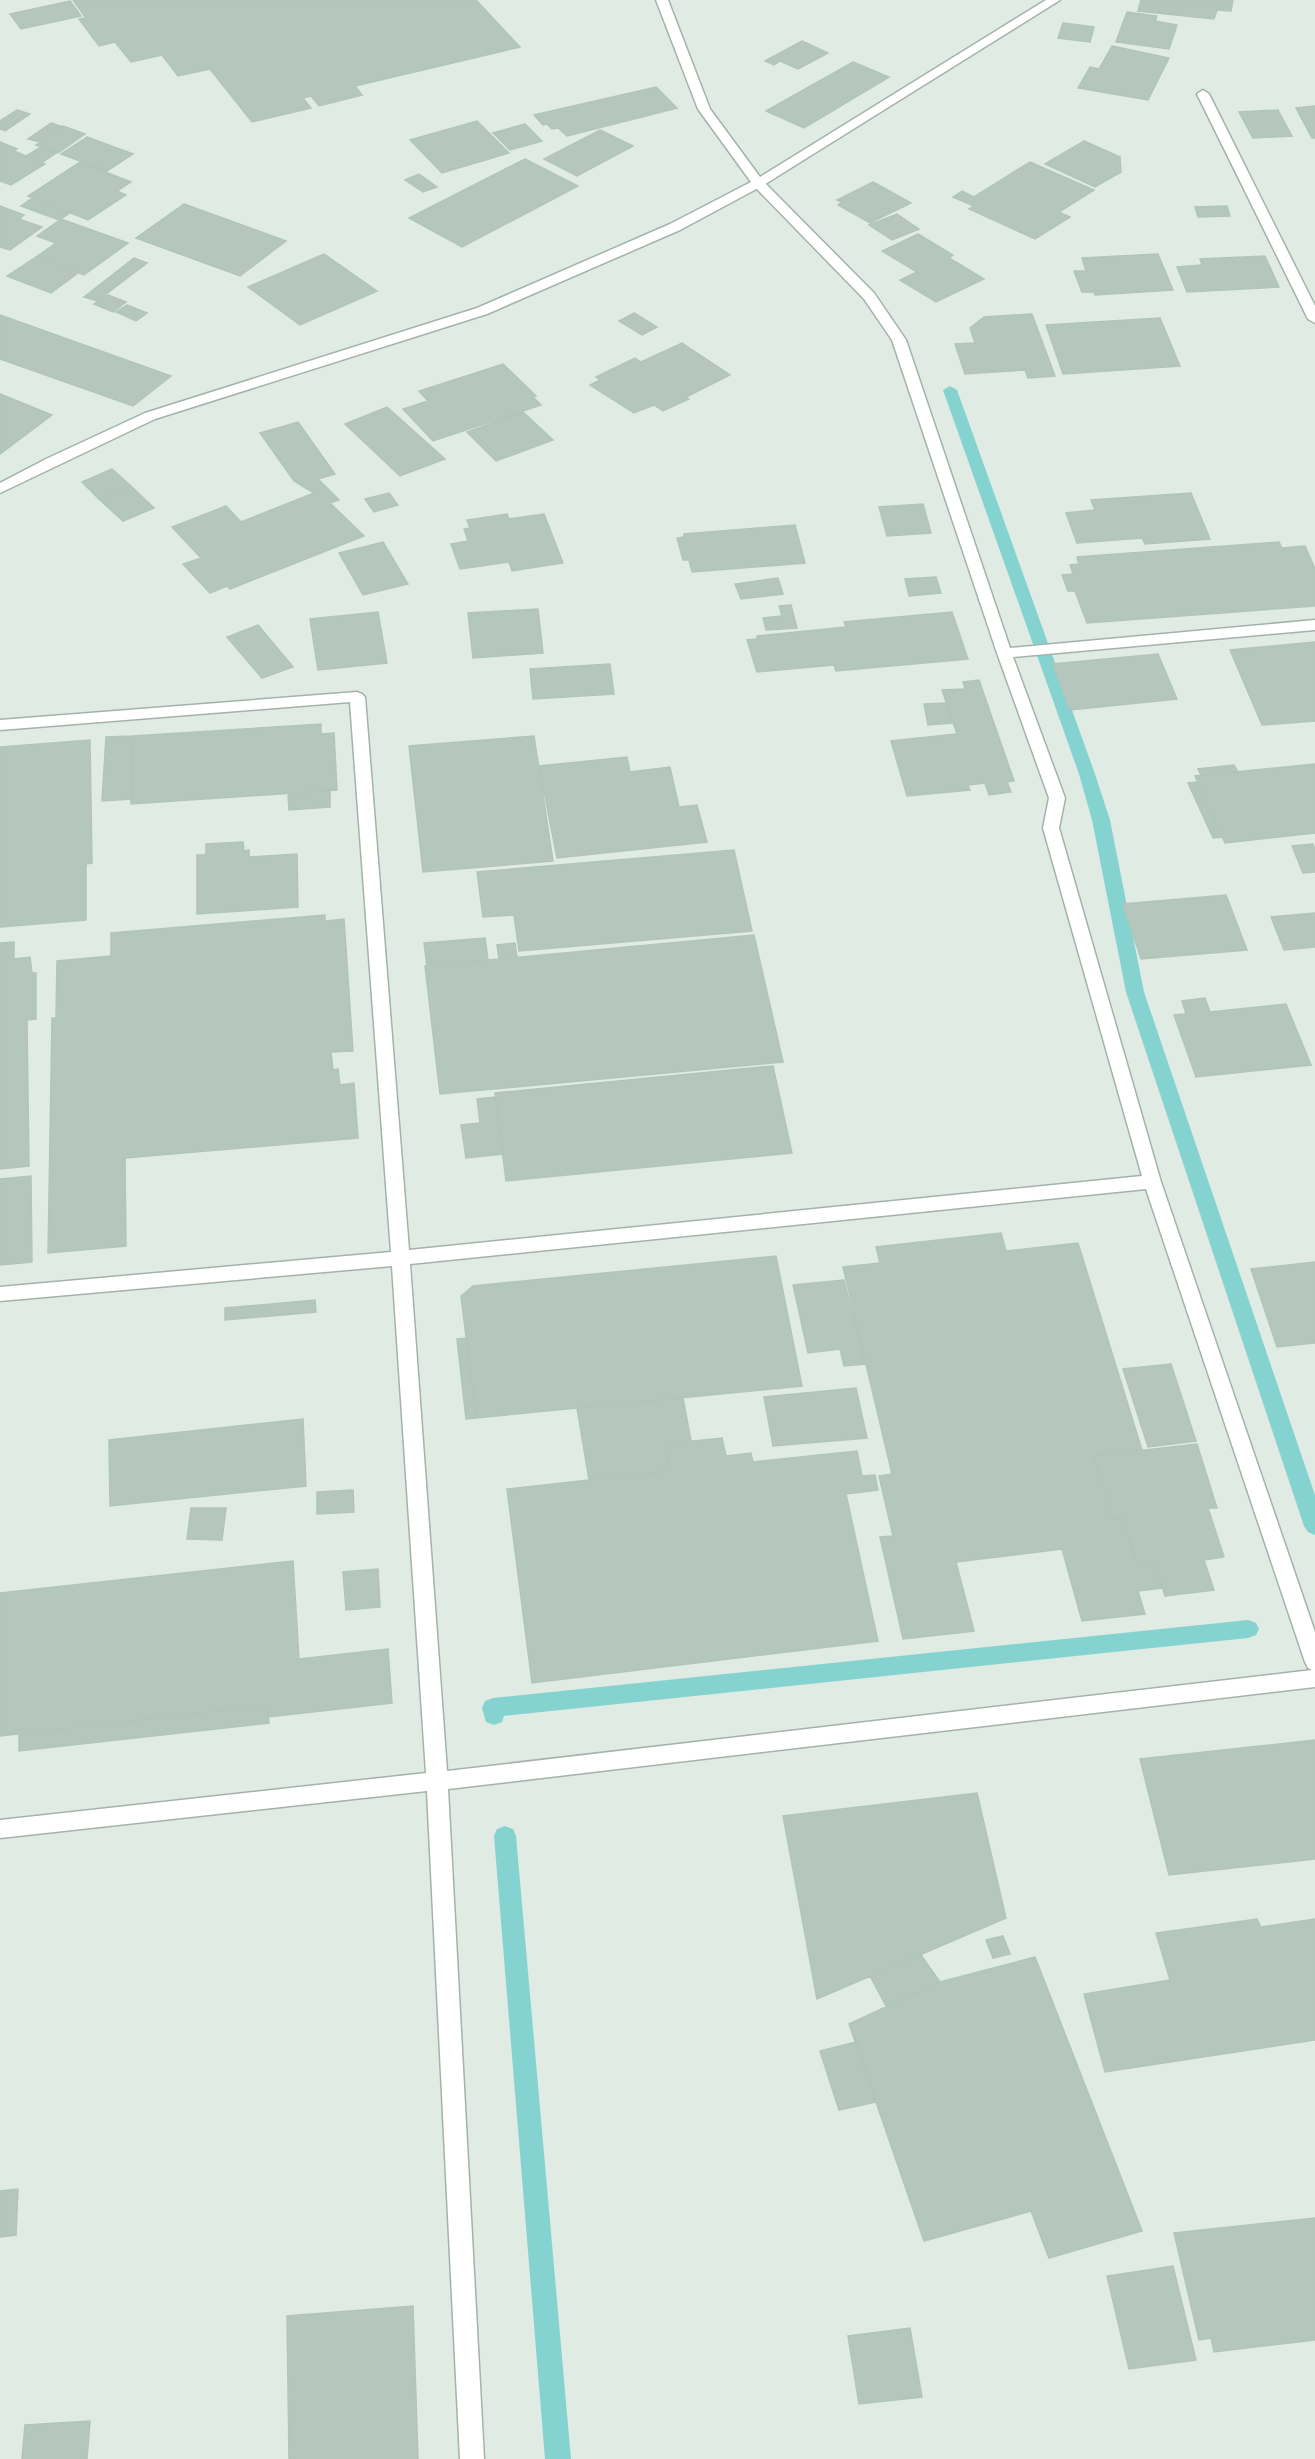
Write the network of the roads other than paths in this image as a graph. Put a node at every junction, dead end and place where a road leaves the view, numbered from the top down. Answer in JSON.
{"nodes":[{"id":1,"x":662,"y":0,"type":"edge"},
{"id":2,"x":1054,"y":0,"type":"edge"},
{"id":3,"x":1203,"y":94,"type":"dead end"},
{"id":4,"x":758,"y":183,"type":"junction"},
{"id":5,"x":1315,"y":319,"type":"edge"},
{"id":6,"x":0,"y":489,"type":"edge"},
{"id":7,"x":1315,"y":625,"type":"edge"},
{"id":8,"x":1004,"y":653,"type":"junction"},
{"id":9,"x":0,"y":726,"type":"edge"},
{"id":10,"x":1152,"y":1182,"type":"junction"},
{"id":11,"x":401,"y":1258,"type":"junction"},
{"id":12,"x":0,"y":1294,"type":"edge"},
{"id":13,"x":1315,"y":1662,"type":"edge"},
{"id":14,"x":1315,"y":1678,"type":"edge"},
{"id":15,"x":437,"y":1780,"type":"junction"},
{"id":16,"x":0,"y":1829,"type":"edge"},
{"id":17,"x":472,"y":2459,"type":"edge"}],
"edges":[{"from":1,"to":4,"type":"street"},
{"from":2,"to":4,"type":"street"},
{"from":3,"to":5,"type":"street"},
{"from":4,"to":6,"type":"street"},
{"from":4,"to":8,"type":"street"},
{"from":7,"to":8,"type":"street"},
{"from":8,"to":10,"type":"street"},
{"from":9,"to":11,"type":"street"},
{"from":10,"to":11,"type":"street"},
{"from":10,"to":13,"type":"street"},
{"from":11,"to":12,"type":"street"},
{"from":11,"to":15,"type":"street"},
{"from":14,"to":15,"type":"street"},
{"from":15,"to":16,"type":"street"},
{"from":15,"to":17,"type":"street"}]}
